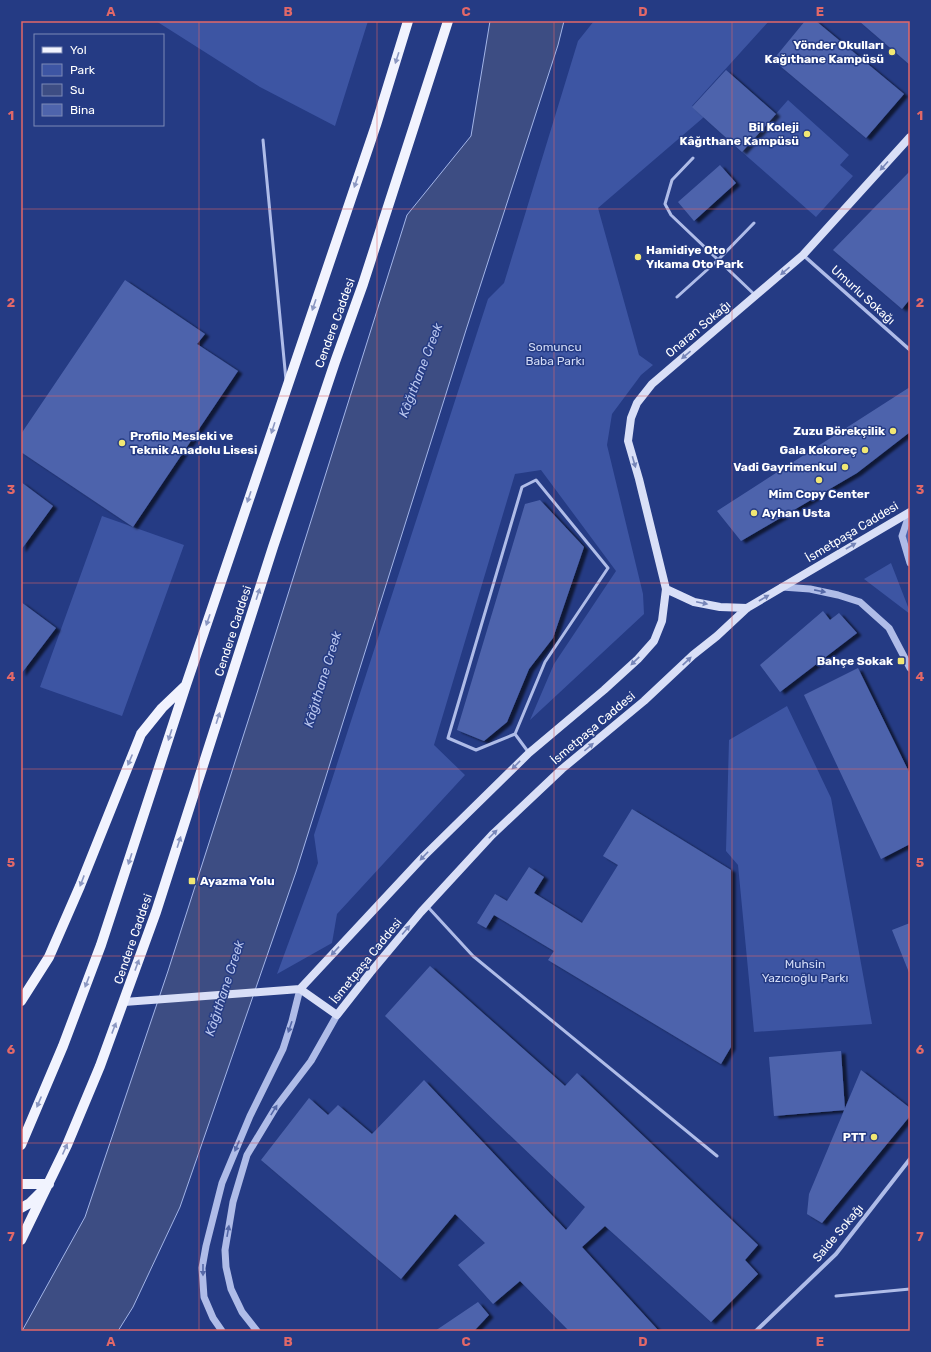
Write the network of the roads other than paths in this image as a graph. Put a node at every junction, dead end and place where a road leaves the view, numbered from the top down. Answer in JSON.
{"nodes":[{"id":1,"x":408,"y":21,"type":"edge"},
{"id":2,"x":448,"y":21,"type":"edge"},
{"id":3,"x":910,"y":137,"type":"edge"},
{"id":4,"x":263,"y":140,"type":"dead end"},
{"id":5,"x":693,"y":158,"type":"dead end"},
{"id":6,"x":754,"y":223,"type":"dead end"},
{"id":7,"x":803,"y":255,"type":"junction"},
{"id":8,"x":718,"y":260,"type":"junction"},
{"id":9,"x":755,"y":296,"type":"junction"},
{"id":10,"x":677,"y":297,"type":"dead end"},
{"id":11,"x":910,"y":350,"type":"edge"},
{"id":12,"x":287,"y":386,"type":"junction"},
{"id":13,"x":910,"y":512,"type":"edge"},
{"id":14,"x":910,"y":563,"type":"edge"},
{"id":15,"x":782,"y":588,"type":"junction"},
{"id":16,"x":666,"y":589,"type":"junction"},
{"id":17,"x":747,"y":608,"type":"junction"},
{"id":18,"x":910,"y":668,"type":"edge"},
{"id":19,"x":186,"y":685,"type":"junction"},
{"id":20,"x":515,"y":734,"type":"junction"},
{"id":21,"x":529,"y":753,"type":"junction"},
{"id":22,"x":427,"y":906,"type":"junction"},
{"id":23,"x":300,"y":989,"type":"junction"},
{"id":24,"x":21,"y":1000,"type":"edge"},
{"id":25,"x":124,"y":1002,"type":"junction"},
{"id":26,"x":337,"y":1015,"type":"junction"},
{"id":27,"x":21,"y":1146,"type":"edge"},
{"id":28,"x":717,"y":1156,"type":"dead end"},
{"id":29,"x":910,"y":1159,"type":"edge"},
{"id":30,"x":21,"y":1184,"type":"edge"},
{"id":31,"x":49,"y":1184,"type":"junction"},
{"id":32,"x":21,"y":1208,"type":"edge"},
{"id":33,"x":21,"y":1240,"type":"edge"},
{"id":34,"x":910,"y":1289,"type":"edge"},
{"id":35,"x":836,"y":1296,"type":"dead end"},
{"id":36,"x":222,"y":1331,"type":"edge"},
{"id":37,"x":257,"y":1331,"type":"edge"},
{"id":38,"x":756,"y":1331,"type":"edge"}],
"edges":[{"from":1,"to":12,"type":"main road","name":"Cendere Caddesi","one_way":true},
{"from":25,"to":2,"type":"main road","name":"Cendere Caddesi","one_way":true},
{"from":3,"to":7,"type":"main road","name":"Onaran Sokağı","one_way":true},
{"from":4,"to":12,"type":"lane"},
{"from":5,"to":8,"type":"lane"},
{"from":6,"to":8,"type":"lane"},
{"from":7,"to":9,"type":"main road","name":"Onaran Sokağı","one_way":true},
{"from":7,"to":11,"type":"street","name":"Umurlu Sokağı"},
{"from":8,"to":9,"type":"lane"},
{"from":8,"to":10,"type":"lane"},
{"from":9,"to":16,"type":"main road","name":"Onaran Sokağı","one_way":true},
{"from":12,"to":19,"type":"main road","name":"Cendere Caddesi","one_way":true},
{"from":13,"to":14,"type":"street"},
{"from":15,"to":13,"type":"main road","name":"İsmetpaşa Caddesi","one_way":true},
{"from":17,"to":15,"type":"main road","name":"İsmetpaşa Caddesi","one_way":true},
{"from":15,"to":18,"type":"street","one_way":true},
{"from":16,"to":17,"type":"main road","one_way":true},
{"from":16,"to":21,"type":"main road","one_way":true},
{"from":22,"to":17,"type":"main road","name":"İsmetpaşa Caddesi","one_way":true},
{"from":19,"to":24,"type":"main road","one_way":true},
{"from":19,"to":27,"type":"main road","name":"Cendere Caddesi","one_way":true},
{"from":20,"to":20,"type":"lane"},
{"from":20,"to":21,"type":"lane"},
{"from":21,"to":23,"type":"main road","one_way":true},
{"from":26,"to":22,"type":"main road","name":"İsmetpaşa Caddesi","one_way":true},
{"from":22,"to":28,"type":"lane"},
{"from":23,"to":25,"type":"main road"},
{"from":23,"to":26,"type":"main road"},
{"from":23,"to":36,"type":"street","one_way":true},
{"from":31,"to":25,"type":"main road","name":"Cendere Caddesi","one_way":true},
{"from":37,"to":26,"type":"street","one_way":true},
{"from":29,"to":38,"type":"street","name":"Saide Sokağı"},
{"from":30,"to":31,"type":"main road"},
{"from":31,"to":32,"type":"main road"},
{"from":31,"to":33,"type":"main road","name":"Cendere Caddesi"},
{"from":34,"to":35,"type":"lane"}]}
